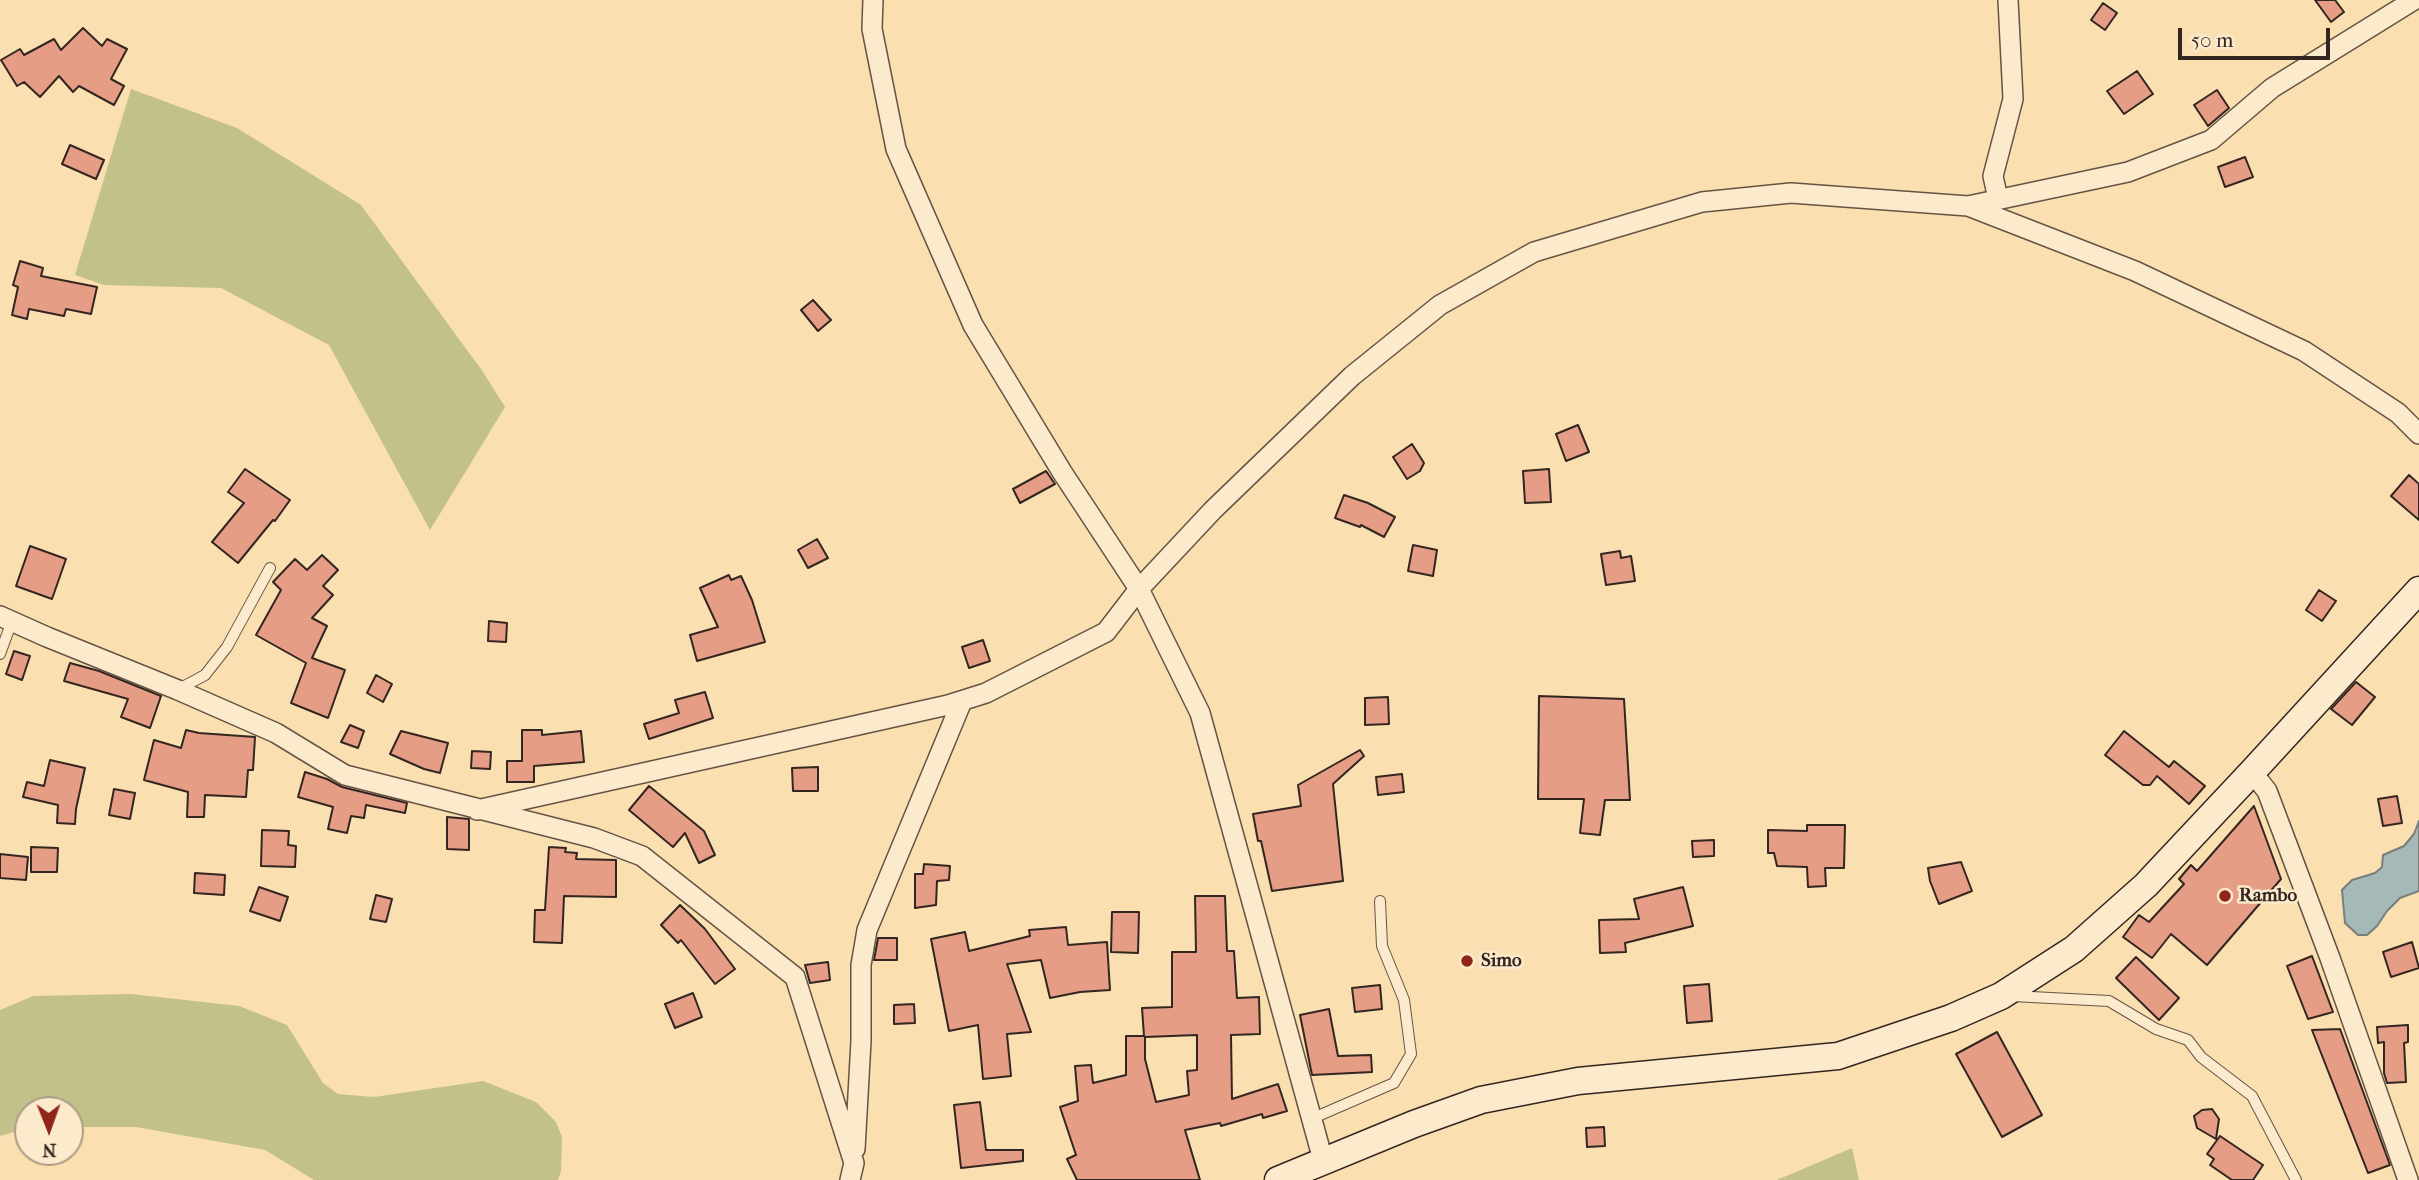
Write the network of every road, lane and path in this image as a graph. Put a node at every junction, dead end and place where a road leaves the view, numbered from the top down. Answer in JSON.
{"nodes":[{"id":1,"x":873,"y":0,"type":"edge"},
{"id":2,"x":2008,"y":0,"type":"edge"},
{"id":3,"x":2414,"y":0,"type":"edge"},
{"id":4,"x":1998,"y":199,"type":"junction"},
{"id":5,"x":1968,"y":206,"type":"junction"},
{"id":6,"x":2419,"y":434,"type":"edge"},
{"id":7,"x":270,"y":568,"type":"dead end"},
{"id":8,"x":1139,"y":589,"type":"junction"},
{"id":9,"x":2419,"y":590,"type":"edge"},
{"id":10,"x":6,"y":618,"type":"edge"},
{"id":11,"x":0,"y":654,"type":"edge"},
{"id":12,"x":178,"y":690,"type":"junction"},
{"id":13,"x":962,"y":701,"type":"junction"},
{"id":14,"x":2252,"y":772,"type":"junction"},
{"id":15,"x":477,"y":810,"type":"junction"},
{"id":16,"x":1380,"y":901,"type":"dead end"},
{"id":17,"x":2001,"y":996,"type":"junction"},
{"id":18,"x":1311,"y":1119,"type":"junction"},
{"id":19,"x":1323,"y":1160,"type":"junction"},
{"id":20,"x":852,"y":1172,"type":"edge"},
{"id":21,"x":1278,"y":1180,"type":"edge"},
{"id":22,"x":2296,"y":1180,"type":"edge"},
{"id":23,"x":2408,"y":1180,"type":"edge"}],
"edges":[{"from":1,"to":8,"type":"street"},
{"from":2,"to":4,"type":"street"},
{"from":3,"to":4,"type":"street"},
{"from":4,"to":5,"type":"street"},
{"from":5,"to":6,"type":"street"},
{"from":5,"to":8,"type":"street"},
{"from":7,"to":12,"type":"lane"},
{"from":8,"to":13,"type":"street"},
{"from":8,"to":18,"type":"street"},
{"from":9,"to":14,"type":"main road"},
{"from":10,"to":11,"type":"lane"},
{"from":10,"to":12,"type":"street"},
{"from":12,"to":15,"type":"street"},
{"from":13,"to":15,"type":"street"},
{"from":13,"to":20,"type":"street"},
{"from":14,"to":17,"type":"main road"},
{"from":14,"to":23,"type":"street"},
{"from":15,"to":20,"type":"street"},
{"from":16,"to":18,"type":"lane"},
{"from":17,"to":19,"type":"main road"},
{"from":17,"to":22,"type":"lane"},
{"from":18,"to":19,"type":"street"},
{"from":19,"to":21,"type":"main road"}]}
